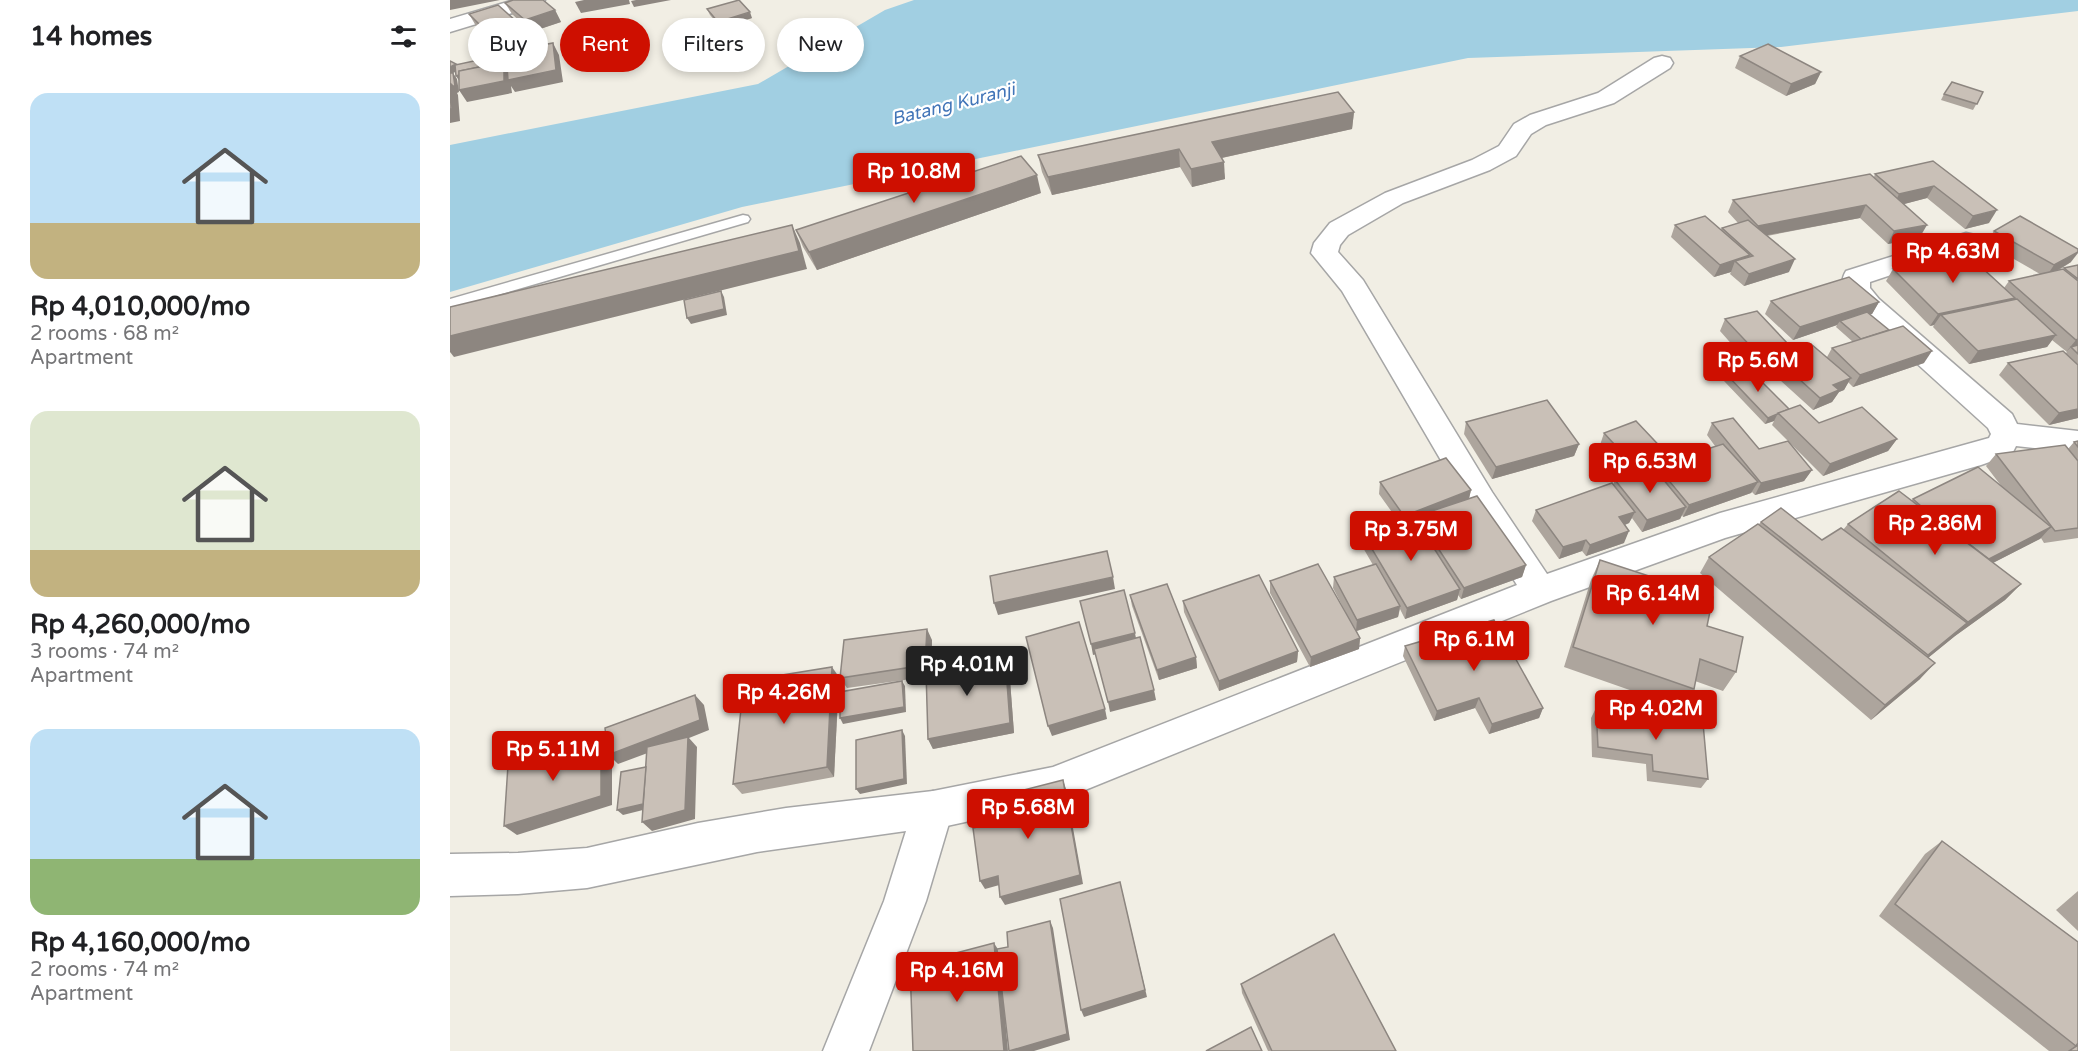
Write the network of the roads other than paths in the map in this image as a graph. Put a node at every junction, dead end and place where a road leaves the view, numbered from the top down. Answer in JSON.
{"nodes":[{"id":1,"x":535,"y":0,"type":"edge"},
{"id":2,"x":450,"y":26,"type":"edge"},
{"id":3,"x":1662,"y":63,"type":"dead end"},
{"id":4,"x":743,"y":219,"type":"dead end"},
{"id":5,"x":1966,"y":241,"type":"dead end"},
{"id":6,"x":450,"y":304,"type":"edge"},
{"id":7,"x":2006,"y":434,"type":"junction"},
{"id":8,"x":2078,"y":442,"type":"edge"},
{"id":9,"x":1539,"y":591,"type":"junction"},
{"id":10,"x":933,"y":810,"type":"junction"},
{"id":11,"x":450,"y":875,"type":"edge"},
{"id":12,"x":846,"y":1051,"type":"edge"}],
"edges":[{"from":1,"to":2,"type":"street"},
{"from":3,"to":9,"type":"street"},
{"from":4,"to":6,"type":"lane"},
{"from":5,"to":7,"type":"street"},
{"from":7,"to":8,"type":"street"},
{"from":7,"to":9,"type":"street"},
{"from":9,"to":10,"type":"street"},
{"from":10,"to":11,"type":"street"},
{"from":10,"to":12,"type":"street"}]}
